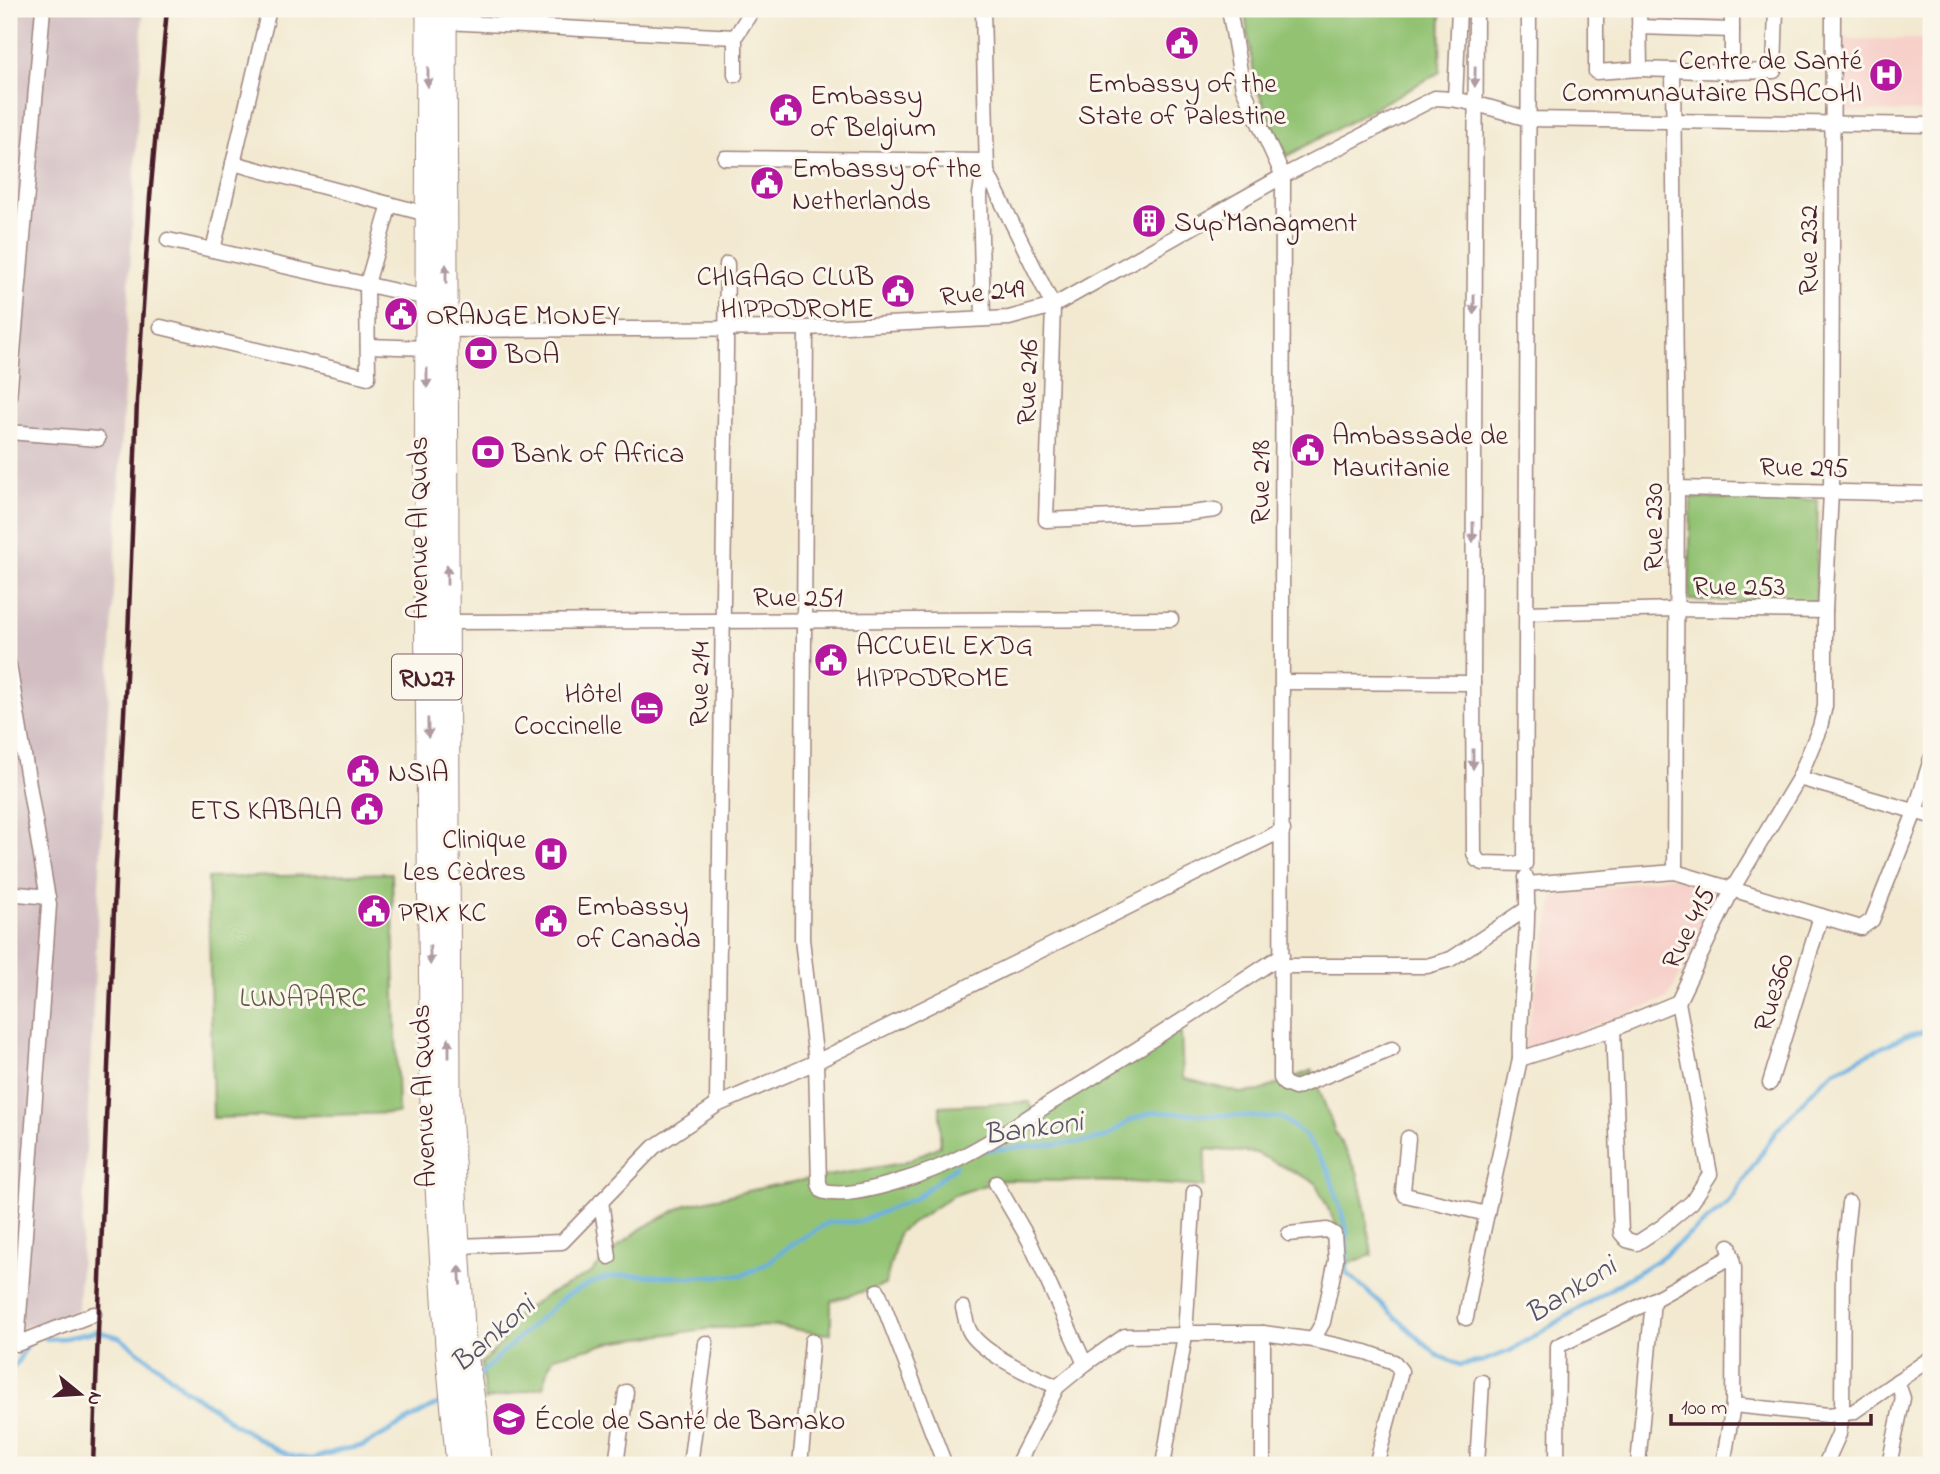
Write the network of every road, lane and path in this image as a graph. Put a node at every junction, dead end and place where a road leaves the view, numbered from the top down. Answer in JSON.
{"nodes":[{"id":1,"x":43,"y":9,"type":"edge"},
{"id":2,"x":270,"y":9,"type":"edge"},
{"id":3,"x":753,"y":9,"type":"edge"},
{"id":4,"x":983,"y":9,"type":"edge"},
{"id":5,"x":1229,"y":9,"type":"edge"},
{"id":6,"x":1459,"y":9,"type":"edge"},
{"id":7,"x":1476,"y":9,"type":"edge"},
{"id":8,"x":1529,"y":9,"type":"edge"},
{"id":9,"x":1596,"y":9,"type":"edge"},
{"id":10,"x":1639,"y":9,"type":"edge"},
{"id":11,"x":1732,"y":9,"type":"edge"},
{"id":12,"x":1776,"y":9,"type":"edge"},
{"id":13,"x":1833,"y":9,"type":"edge"},
{"id":14,"x":439,"y":13,"type":"edge"},
{"id":15,"x":1639,"y":27,"type":"junction"},
{"id":16,"x":1732,"y":30,"type":"junction"},
{"id":17,"x":735,"y":37,"type":"junction"},
{"id":18,"x":1640,"y":69,"type":"junction"},
{"id":19,"x":1673,"y":70,"type":"junction"},
{"id":20,"x":1732,"y":72,"type":"junction"},
{"id":21,"x":735,"y":75,"type":"dead end"},
{"id":22,"x":1455,"y":99,"type":"junction"},
{"id":23,"x":1474,"y":103,"type":"junction"},
{"id":24,"x":1528,"y":119,"type":"junction"},
{"id":25,"x":1673,"y":121,"type":"junction"},
{"id":26,"x":1833,"y":124,"type":"junction"},
{"id":27,"x":1931,"y":125,"type":"edge"},
{"id":28,"x":724,"y":158,"type":"dead end"},
{"id":29,"x":233,"y":163,"type":"junction"},
{"id":30,"x":986,"y":166,"type":"junction"},
{"id":31,"x":1283,"y":176,"type":"junction"},
{"id":32,"x":390,"y":204,"type":"junction"},
{"id":33,"x":427,"y":214,"type":"junction"},
{"id":34,"x":167,"y":240,"type":"dead end"},
{"id":35,"x":213,"y":250,"type":"junction"},
{"id":36,"x":727,"y":264,"type":"dead end"},
{"id":37,"x":367,"y":284,"type":"junction"},
{"id":38,"x":427,"y":298,"type":"junction"},
{"id":39,"x":1053,"y":306,"type":"junction"},
{"id":40,"x":983,"y":319,"type":"junction"},
{"id":41,"x":161,"y":327,"type":"dead end"},
{"id":42,"x":726,"y":328,"type":"junction"},
{"id":43,"x":806,"y":328,"type":"junction"},
{"id":44,"x":433,"y":336,"type":"junction"},
{"id":45,"x":368,"y":346,"type":"junction"},
{"id":46,"x":9,"y":398,"type":"edge"},
{"id":47,"x":9,"y":432,"type":"edge"},
{"id":48,"x":98,"y":439,"type":"dead end"},
{"id":49,"x":1676,"y":488,"type":"junction"},
{"id":50,"x":1831,"y":492,"type":"junction"},
{"id":51,"x":1931,"y":494,"type":"edge"},
{"id":52,"x":1215,"y":510,"type":"dead end"},
{"id":53,"x":1676,"y":609,"type":"junction"},
{"id":54,"x":1825,"y":611,"type":"junction"},
{"id":55,"x":1526,"y":612,"type":"junction"},
{"id":56,"x":1171,"y":619,"type":"dead end"},
{"id":57,"x":804,"y":620,"type":"junction"},
{"id":58,"x":723,"y":621,"type":"junction"},
{"id":59,"x":437,"y":622,"type":"junction"},
{"id":60,"x":9,"y":666,"type":"edge"},
{"id":61,"x":1283,"y":682,"type":"junction"},
{"id":62,"x":1473,"y":683,"type":"junction"},
{"id":63,"x":1931,"y":759,"type":"edge"},
{"id":64,"x":1799,"y":778,"type":"junction"},
{"id":65,"x":1915,"y":812,"type":"junction"},
{"id":66,"x":1931,"y":816,"type":"edge"},
{"id":67,"x":1283,"y":830,"type":"junction"},
{"id":68,"x":1525,"y":864,"type":"junction"},
{"id":69,"x":1675,"y":872,"type":"junction"},
{"id":70,"x":1527,"y":884,"type":"junction"},
{"id":71,"x":1733,"y":888,"type":"junction"},
{"id":72,"x":9,"y":894,"type":"edge"},
{"id":73,"x":48,"y":897,"type":"junction"},
{"id":74,"x":1528,"y":908,"type":"junction"},
{"id":75,"x":1821,"y":916,"type":"junction"},
{"id":76,"x":1282,"y":960,"type":"junction"},
{"id":77,"x":1678,"y":1002,"type":"junction"},
{"id":78,"x":1613,"y":1029,"type":"junction"},
{"id":79,"x":1392,"y":1049,"type":"dead end"},
{"id":80,"x":1520,"y":1059,"type":"junction"},
{"id":81,"x":817,"y":1062,"type":"junction"},
{"id":82,"x":1770,"y":1083,"type":"dead end"},
{"id":83,"x":717,"y":1105,"type":"junction"},
{"id":84,"x":1408,"y":1138,"type":"dead end"},
{"id":85,"x":996,"y":1183,"type":"dead end"},
{"id":86,"x":1194,"y":1192,"type":"dead end"},
{"id":87,"x":601,"y":1201,"type":"junction"},
{"id":88,"x":1849,"y":1203,"type":"dead end"},
{"id":89,"x":1487,"y":1214,"type":"junction"},
{"id":90,"x":1289,"y":1234,"type":"dead end"},
{"id":91,"x":458,"y":1246,"type":"junction"},
{"id":92,"x":609,"y":1257,"type":"dead end"},
{"id":93,"x":878,"y":1291,"type":"dead end"},
{"id":94,"x":1653,"y":1300,"type":"junction"},
{"id":95,"x":964,"y":1308,"type":"dead end"},
{"id":96,"x":94,"y":1314,"type":"dead end"},
{"id":97,"x":1466,"y":1318,"type":"dead end"},
{"id":98,"x":1263,"y":1333,"type":"junction"},
{"id":99,"x":1185,"y":1334,"type":"junction"},
{"id":100,"x":1313,"y":1340,"type":"junction"},
{"id":101,"x":812,"y":1341,"type":"dead end"},
{"id":102,"x":706,"y":1343,"type":"dead end"},
{"id":103,"x":456,"y":1345,"type":"junction"},
{"id":104,"x":1931,"y":1358,"type":"edge"},
{"id":105,"x":1085,"y":1364,"type":"junction"},
{"id":106,"x":1897,"y":1381,"type":"junction"},
{"id":107,"x":1482,"y":1382,"type":"dead end"},
{"id":108,"x":1057,"y":1387,"type":"junction"},
{"id":109,"x":626,"y":1392,"type":"dead end"},
{"id":110,"x":1733,"y":1405,"type":"junction"},
{"id":111,"x":1842,"y":1413,"type":"junction"},
{"id":112,"x":458,"y":1465,"type":"edge"},
{"id":113,"x":480,"y":1465,"type":"edge"},
{"id":114,"x":616,"y":1465,"type":"edge"},
{"id":115,"x":690,"y":1465,"type":"edge"},
{"id":116,"x":800,"y":1465,"type":"edge"},
{"id":117,"x":945,"y":1465,"type":"edge"},
{"id":118,"x":1017,"y":1465,"type":"edge"},
{"id":119,"x":1163,"y":1465,"type":"edge"},
{"id":120,"x":1263,"y":1465,"type":"edge"},
{"id":121,"x":1376,"y":1465,"type":"edge"},
{"id":122,"x":1477,"y":1465,"type":"edge"},
{"id":123,"x":1557,"y":1465,"type":"edge"},
{"id":124,"x":1638,"y":1465,"type":"edge"},
{"id":125,"x":1723,"y":1465,"type":"edge"},
{"id":126,"x":1825,"y":1465,"type":"edge"},
{"id":127,"x":1889,"y":1465,"type":"edge"}],
"edges":[{"from":1,"to":46,"type":"street"},
{"from":2,"to":29,"type":"street"},
{"from":3,"to":17,"type":"street"},
{"from":4,"to":30,"type":"street","name":"Rue 216"},
{"from":5,"to":31,"type":"street","name":"Rue 218"},
{"from":6,"to":22,"type":"street"},
{"from":7,"to":23,"type":"street","one_way":true},
{"from":8,"to":24,"type":"street"},
{"from":9,"to":18,"type":"street"},
{"from":10,"to":15,"type":"street"},
{"from":11,"to":16,"type":"street"},
{"from":12,"to":20,"type":"street"},
{"from":13,"to":26,"type":"street","name":"Rue 232"},
{"from":14,"to":17,"type":"street"},
{"from":14,"to":33,"type":"main road","name":"Avenue Al Quds","number":"RN27","one_way":true},
{"from":44,"to":14,"type":"main road","name":"Avenue Al Quds","number":"RN27","one_way":true},
{"from":15,"to":16,"type":"street"},
{"from":15,"to":18,"type":"street"},
{"from":16,"to":20,"type":"street"},
{"from":17,"to":21,"type":"street"},
{"from":18,"to":19,"type":"street"},
{"from":19,"to":20,"type":"street"},
{"from":19,"to":25,"type":"street","name":"Rue 230"},
{"from":22,"to":23,"type":"street","name":"Rue 249"},
{"from":22,"to":31,"type":"street","name":"Rue 249"},
{"from":23,"to":24,"type":"street","name":"Rue 249"},
{"from":23,"to":62,"type":"street","one_way":true},
{"from":24,"to":25,"type":"street","name":"Rue 249"},
{"from":24,"to":55,"type":"street"},
{"from":25,"to":26,"type":"street","name":"Rue 249"},
{"from":25,"to":49,"type":"street","name":"Rue 230"},
{"from":26,"to":27,"type":"street","name":"Rue 249"},
{"from":26,"to":50,"type":"street","name":"Rue 232"},
{"from":28,"to":30,"type":"street"},
{"from":29,"to":32,"type":"street"},
{"from":29,"to":35,"type":"street"},
{"from":30,"to":39,"type":"street","name":"Rue 216"},
{"from":30,"to":40,"type":"street"},
{"from":31,"to":39,"type":"street","name":"Rue 249"},
{"from":31,"to":61,"type":"street","name":"Rue 218"},
{"from":32,"to":33,"type":"street"},
{"from":32,"to":37,"type":"street"},
{"from":33,"to":38,"type":"main road","name":"Avenue Al Quds","number":"RN27"},
{"from":34,"to":35,"type":"street"},
{"from":35,"to":37,"type":"street"},
{"from":36,"to":42,"type":"street","name":"Rue 214"},
{"from":37,"to":38,"type":"street"},
{"from":37,"to":45,"type":"street"},
{"from":38,"to":44,"type":"main road","name":"Avenue Al Quds","number":"RN27"},
{"from":39,"to":40,"type":"street","name":"Rue 249"},
{"from":39,"to":52,"type":"street","name":"Rue 216"},
{"from":40,"to":43,"type":"street","name":"Rue 249"},
{"from":41,"to":45,"type":"street"},
{"from":42,"to":43,"type":"street","name":"Rue 249"},
{"from":42,"to":44,"type":"street","name":"Rue 249"},
{"from":42,"to":58,"type":"street","name":"Rue 214"},
{"from":43,"to":57,"type":"street"},
{"from":44,"to":45,"type":"street","name":"Rue 249"},
{"from":44,"to":59,"type":"main road","name":"Avenue Al Quds","number":"RN27"},
{"from":47,"to":48,"type":"street"},
{"from":49,"to":50,"type":"street","name":"Rue 295"},
{"from":49,"to":53,"type":"street","name":"Rue 230"},
{"from":50,"to":51,"type":"street","name":"Rue 295"},
{"from":50,"to":54,"type":"street","name":"Rue 415"},
{"from":53,"to":54,"type":"street","name":"Rue 253"},
{"from":53,"to":55,"type":"street","name":"Rue 253"},
{"from":53,"to":69,"type":"street","name":"Rue 230"},
{"from":54,"to":64,"type":"street","name":"Rue 415"},
{"from":55,"to":68,"type":"street"},
{"from":56,"to":57,"type":"street","name":"Rue 251"},
{"from":57,"to":58,"type":"street","name":"Rue 251"},
{"from":57,"to":81,"type":"street"},
{"from":58,"to":59,"type":"street","name":"Rue 251"},
{"from":58,"to":83,"type":"street","name":"Rue 214"},
{"from":91,"to":59,"type":"main road","name":"Avenue Al Quds","number":"RN27","one_way":true},
{"from":59,"to":103,"type":"main road","name":"Avenue Al Quds","number":"RN27","one_way":true},
{"from":60,"to":73,"type":"street"},
{"from":61,"to":62,"type":"street"},
{"from":61,"to":67,"type":"street","name":"Rue 218"},
{"from":62,"to":68,"type":"street","one_way":true},
{"from":63,"to":65,"type":"street"},
{"from":64,"to":65,"type":"street"},
{"from":64,"to":71,"type":"street","name":"Rue 415"},
{"from":65,"to":66,"type":"street"},
{"from":65,"to":75,"type":"street"},
{"from":67,"to":76,"type":"street","name":"Rue 218"},
{"from":67,"to":81,"type":"street"},
{"from":68,"to":70,"type":"street"},
{"from":69,"to":70,"type":"street"},
{"from":69,"to":71,"type":"street"},
{"from":70,"to":74,"type":"street"},
{"from":71,"to":75,"type":"street"},
{"from":71,"to":77,"type":"street","name":"Rue 415"},
{"from":72,"to":73,"type":"street"},
{"from":73,"to":96,"type":"street"},
{"from":74,"to":76,"type":"street"},
{"from":74,"to":80,"type":"street"},
{"from":75,"to":82,"type":"street","name":"Rue360"},
{"from":76,"to":79,"type":"street","name":"Rue 218"},
{"from":76,"to":81,"type":"street"},
{"from":77,"to":78,"type":"street","name":"Rue 415"},
{"from":77,"to":78,"type":"street"},
{"from":78,"to":80,"type":"street","name":"Rue 415"},
{"from":80,"to":89,"type":"street"},
{"from":81,"to":83,"type":"street"},
{"from":83,"to":87,"type":"street"},
{"from":84,"to":89,"type":"street"},
{"from":85,"to":105,"type":"street"},
{"from":86,"to":99,"type":"street"},
{"from":87,"to":91,"type":"street"},
{"from":87,"to":92,"type":"street"},
{"from":88,"to":111,"type":"street"},
{"from":89,"to":97,"type":"street"},
{"from":90,"to":100,"type":"street"},
{"from":103,"to":91,"type":"main road","name":"Avenue Al Quds","number":"RN27","one_way":true},
{"from":93,"to":117,"type":"street"},
{"from":94,"to":110,"type":"street"},
{"from":94,"to":123,"type":"street"},
{"from":94,"to":124,"type":"street"},
{"from":95,"to":108,"type":"street"},
{"from":98,"to":99,"type":"street"},
{"from":98,"to":100,"type":"street"},
{"from":98,"to":120,"type":"street"},
{"from":99,"to":105,"type":"street"},
{"from":99,"to":119,"type":"street"},
{"from":100,"to":121,"type":"street"},
{"from":101,"to":116,"type":"street"},
{"from":102,"to":115,"type":"street"},
{"from":103,"to":112,"type":"main road","name":"Avenue Al Quds","number":"RN27"},
{"from":103,"to":113,"type":"main road","name":"Avenue Al Quds","number":"RN27"},
{"from":104,"to":106,"type":"street"},
{"from":105,"to":108,"type":"street"},
{"from":106,"to":111,"type":"street"},
{"from":106,"to":127,"type":"street"},
{"from":107,"to":122,"type":"street"},
{"from":108,"to":118,"type":"street"},
{"from":109,"to":114,"type":"street"},
{"from":110,"to":111,"type":"street"},
{"from":110,"to":125,"type":"street"},
{"from":111,"to":126,"type":"street"}]}
